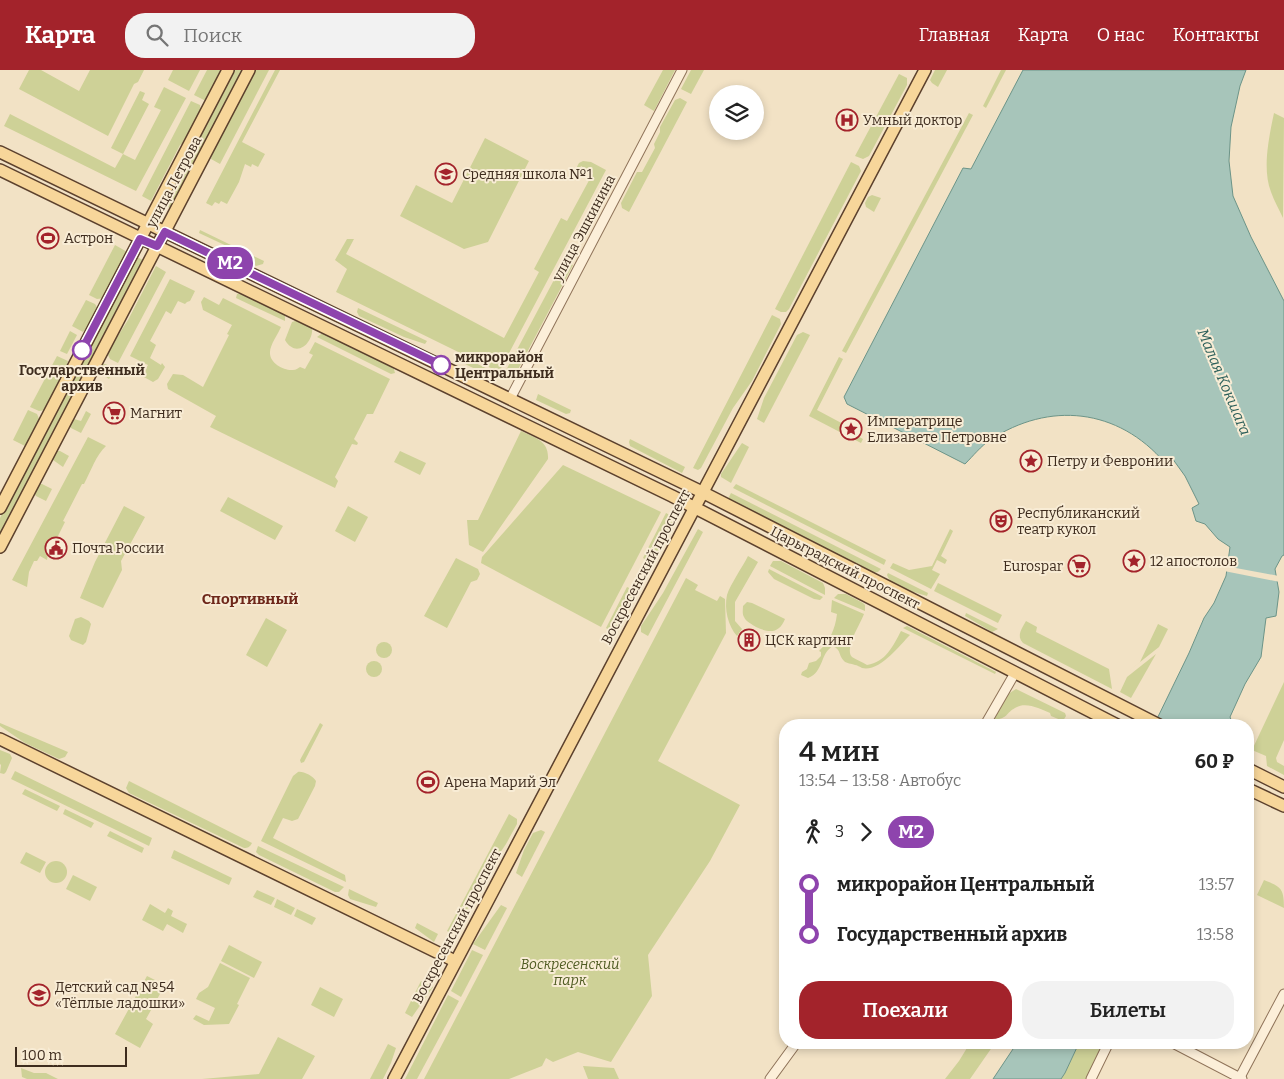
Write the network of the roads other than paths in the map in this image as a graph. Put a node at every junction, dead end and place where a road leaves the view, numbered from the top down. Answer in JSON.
{"nodes":[{"id":1,"x":228,"y":70,"type":"edge"},
{"id":2,"x":250,"y":70,"type":"edge"},
{"id":3,"x":682,"y":70,"type":"edge"},
{"id":4,"x":925,"y":70,"type":"edge"},
{"id":5,"x":0,"y":152,"type":"edge"},
{"id":6,"x":0,"y":170,"type":"edge"},
{"id":7,"x":148,"y":224,"type":"junction"},
{"id":8,"x":165,"y":232,"type":"junction"},
{"id":9,"x":140,"y":239,"type":"junction"},
{"id":10,"x":157,"y":246,"type":"junction"},
{"id":11,"x":510,"y":399,"type":"junction"},
{"id":12,"x":702,"y":492,"type":"junction"},
{"id":13,"x":694,"y":507,"type":"junction"},
{"id":14,"x":0,"y":508,"type":"edge"},
{"id":15,"x":0,"y":547,"type":"edge"},
{"id":16,"x":1015,"y":672,"type":"junction"},
{"id":17,"x":988,"y":719,"type":"edge"},
{"id":18,"x":1104,"y":719,"type":"edge"},
{"id":19,"x":1147,"y":719,"type":"edge"},
{"id":20,"x":0,"y":739,"type":"edge"},
{"id":21,"x":1254,"y":772,"type":"edge"},
{"id":22,"x":1284,"y":787,"type":"edge"},
{"id":23,"x":1254,"y":793,"type":"edge"},
{"id":24,"x":1284,"y":806,"type":"edge"},
{"id":25,"x":456,"y":960,"type":"junction"},
{"id":26,"x":1284,"y":994,"type":"edge"},
{"id":27,"x":792,"y":1049,"type":"edge"},
{"id":28,"x":1106,"y":1049,"type":"edge"},
{"id":29,"x":1184,"y":1049,"type":"edge"},
{"id":30,"x":394,"y":1079,"type":"edge"},
{"id":31,"x":770,"y":1079,"type":"edge"},
{"id":32,"x":1091,"y":1079,"type":"edge"},
{"id":33,"x":1241,"y":1079,"type":"edge"}],
"edges":[{"from":1,"to":7,"type":"main road","name":"улица Петрова"},
{"from":2,"to":8,"type":"main road","name":"улица Петрова"},
{"from":3,"to":11,"type":"street","name":"улица Эшкинина"},
{"from":4,"to":12,"type":"main road","name":"Воскресенский проспект"},
{"from":5,"to":7,"type":"main road","name":"Царьградский проспект"},
{"from":6,"to":9,"type":"main road","name":"Царьградский проспект"},
{"from":7,"to":8,"type":"main road","name":"Царьградский проспект"},
{"from":7,"to":9,"type":"main road","name":"улица Петрова"},
{"from":8,"to":10,"type":"main road","name":"улица Петрова"},
{"from":8,"to":11,"type":"main road","name":"Царьградский проспект"},
{"from":9,"to":10,"type":"main road","name":"Царьградский проспект"},
{"from":9,"to":14,"type":"main road","name":"улица Петрова"},
{"from":10,"to":13,"type":"main road","name":"Царьградский проспект"},
{"from":10,"to":15,"type":"main road","name":"улица Петрова"},
{"from":11,"to":12,"type":"main road","name":"Царьградский проспект"},
{"from":12,"to":13,"type":"main road","name":"Воскресенский проспект"},
{"from":12,"to":19,"type":"main road","name":"Царьградский проспект"},
{"from":13,"to":16,"type":"main road","name":"Царьградский проспект"},
{"from":13,"to":25,"type":"main road","name":"Воскресенский проспект"},
{"from":16,"to":17,"type":"street"},
{"from":16,"to":18,"type":"main road","name":"Царьградский проспект"},
{"from":20,"to":25,"type":"main road"},
{"from":21,"to":22,"type":"main road"},
{"from":23,"to":24,"type":"main road"},
{"from":25,"to":30,"type":"main road","name":"Воскресенский проспект"},
{"from":26,"to":33,"type":"street"},
{"from":27,"to":31,"type":"street"},
{"from":28,"to":32,"type":"street"},
{"from":29,"to":33,"type":"street"}]}
